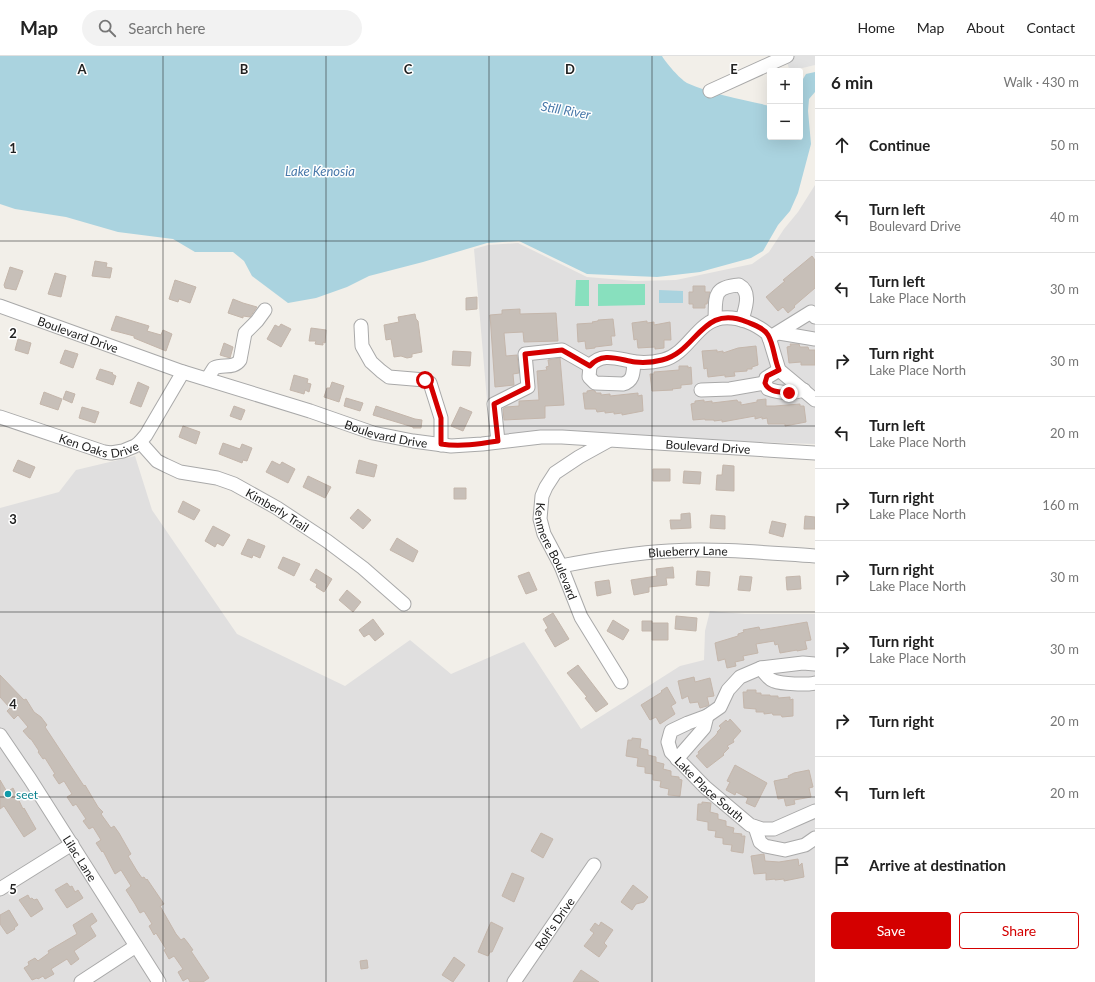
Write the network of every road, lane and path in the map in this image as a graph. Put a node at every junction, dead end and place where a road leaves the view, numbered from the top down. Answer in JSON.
{"nodes":[{"id":1,"x":787,"y":56,"type":"edge"},
{"id":2,"x":710,"y":91,"type":"dead end"},
{"id":3,"x":0,"y":306,"type":"edge"},
{"id":4,"x":265,"y":310,"type":"dead end"},
{"id":5,"x":815,"y":318,"type":"edge"},
{"id":6,"x":715,"y":320,"type":"junction"},
{"id":7,"x":742,"y":320,"type":"junction"},
{"id":8,"x":362,"y":326,"type":"dead end"},
{"id":9,"x":774,"y":336,"type":"junction"},
{"id":10,"x":815,"y":339,"type":"edge"},
{"id":11,"x":634,"y":362,"type":"junction"},
{"id":12,"x":590,"y":366,"type":"junction"},
{"id":13,"x":779,"y":370,"type":"junction"},
{"id":14,"x":183,"y":372,"type":"junction"},
{"id":15,"x":207,"y":379,"type":"junction"},
{"id":16,"x":765,"y":383,"type":"junction"},
{"id":17,"x":701,"y":390,"type":"dead end"},
{"id":18,"x":804,"y":390,"type":"junction"},
{"id":19,"x":815,"y":400,"type":"edge"},
{"id":20,"x":0,"y":417,"type":"edge"},
{"id":21,"x":498,"y":441,"type":"junction"},
{"id":22,"x":608,"y":441,"type":"junction"},
{"id":23,"x":140,"y":442,"type":"junction"},
{"id":24,"x":441,"y":444,"type":"junction"},
{"id":25,"x":815,"y":453,"type":"edge"},
{"id":26,"x":815,"y":556,"type":"edge"},
{"id":27,"x":561,"y":566,"type":"junction"},
{"id":28,"x":404,"y":604,"type":"dead end"},
{"id":29,"x":815,"y":664,"type":"edge"},
{"id":30,"x":761,"y":668,"type":"junction"},
{"id":31,"x":621,"y":682,"type":"dead end"},
{"id":32,"x":815,"y":683,"type":"edge"},
{"id":33,"x":707,"y":716,"type":"junction"},
{"id":34,"x":0,"y":734,"type":"edge"},
{"id":35,"x":678,"y":759,"type":"junction"},
{"id":36,"x":815,"y":811,"type":"edge"},
{"id":37,"x":755,"y":827,"type":"junction"},
{"id":38,"x":815,"y":838,"type":"edge"},
{"id":39,"x":72,"y":844,"type":"junction"},
{"id":40,"x":594,"y":865,"type":"dead end"},
{"id":41,"x":0,"y":889,"type":"edge"},
{"id":42,"x":136,"y":946,"type":"junction"},
{"id":43,"x":81,"y":982,"type":"edge"},
{"id":44,"x":159,"y":982,"type":"edge"},
{"id":45,"x":514,"y":982,"type":"edge"}],
"edges":[{"from":1,"to":2,"type":"street"},
{"from":3,"to":14,"type":"street","name":"Boulevard Drive"},
{"from":4,"to":15,"type":"street"},
{"from":5,"to":9,"type":"street"},
{"from":6,"to":7,"type":"street"},
{"from":6,"to":7,"type":"street"},
{"from":6,"to":11,"type":"street"},
{"from":7,"to":9,"type":"street"},
{"from":8,"to":24,"type":"street"},
{"from":9,"to":10,"type":"street"},
{"from":9,"to":13,"type":"street"},
{"from":11,"to":12,"type":"street"},
{"from":11,"to":12,"type":"street"},
{"from":12,"to":21,"type":"street"},
{"from":13,"to":16,"type":"street"},
{"from":13,"to":18,"type":"street"},
{"from":14,"to":15,"type":"street","name":"Boulevard Drive"},
{"from":14,"to":23,"type":"street","name":"Ken Oaks Drive"},
{"from":15,"to":24,"type":"street","name":"Boulevard Drive"},
{"from":16,"to":17,"type":"street"},
{"from":16,"to":18,"type":"street"},
{"from":18,"to":19,"type":"street"},
{"from":20,"to":23,"type":"street","name":"Ken Oaks Drive"},
{"from":21,"to":22,"type":"street","name":"Boulevard Drive"},
{"from":21,"to":24,"type":"street","name":"Boulevard Drive"},
{"from":22,"to":25,"type":"street","name":"Boulevard Drive"},
{"from":22,"to":27,"type":"street","name":"Kenmere Boulevard"},
{"from":23,"to":28,"type":"street","name":"Kimberly Trail"},
{"from":26,"to":27,"type":"street","name":"Blueberry Lane"},
{"from":27,"to":31,"type":"street","name":"Kenmere Boulevard"},
{"from":29,"to":30,"type":"street","name":"Lake Place South"},
{"from":30,"to":32,"type":"street"},
{"from":30,"to":33,"type":"street","name":"Lake Place South"},
{"from":33,"to":35,"type":"street"},
{"from":33,"to":35,"type":"street","name":"Lake Place South"},
{"from":34,"to":39,"type":"street","name":"Lilac Lane"},
{"from":35,"to":37,"type":"street","name":"Lake Place South"},
{"from":36,"to":37,"type":"street","name":"Lake Place South"},
{"from":37,"to":38,"type":"street"},
{"from":39,"to":41,"type":"street"},
{"from":39,"to":42,"type":"street","name":"Lilac Lane"},
{"from":40,"to":45,"type":"street","name":"Rolf's Drive"},
{"from":42,"to":43,"type":"street"},
{"from":42,"to":44,"type":"street","name":"Lilac Lane"}]}
